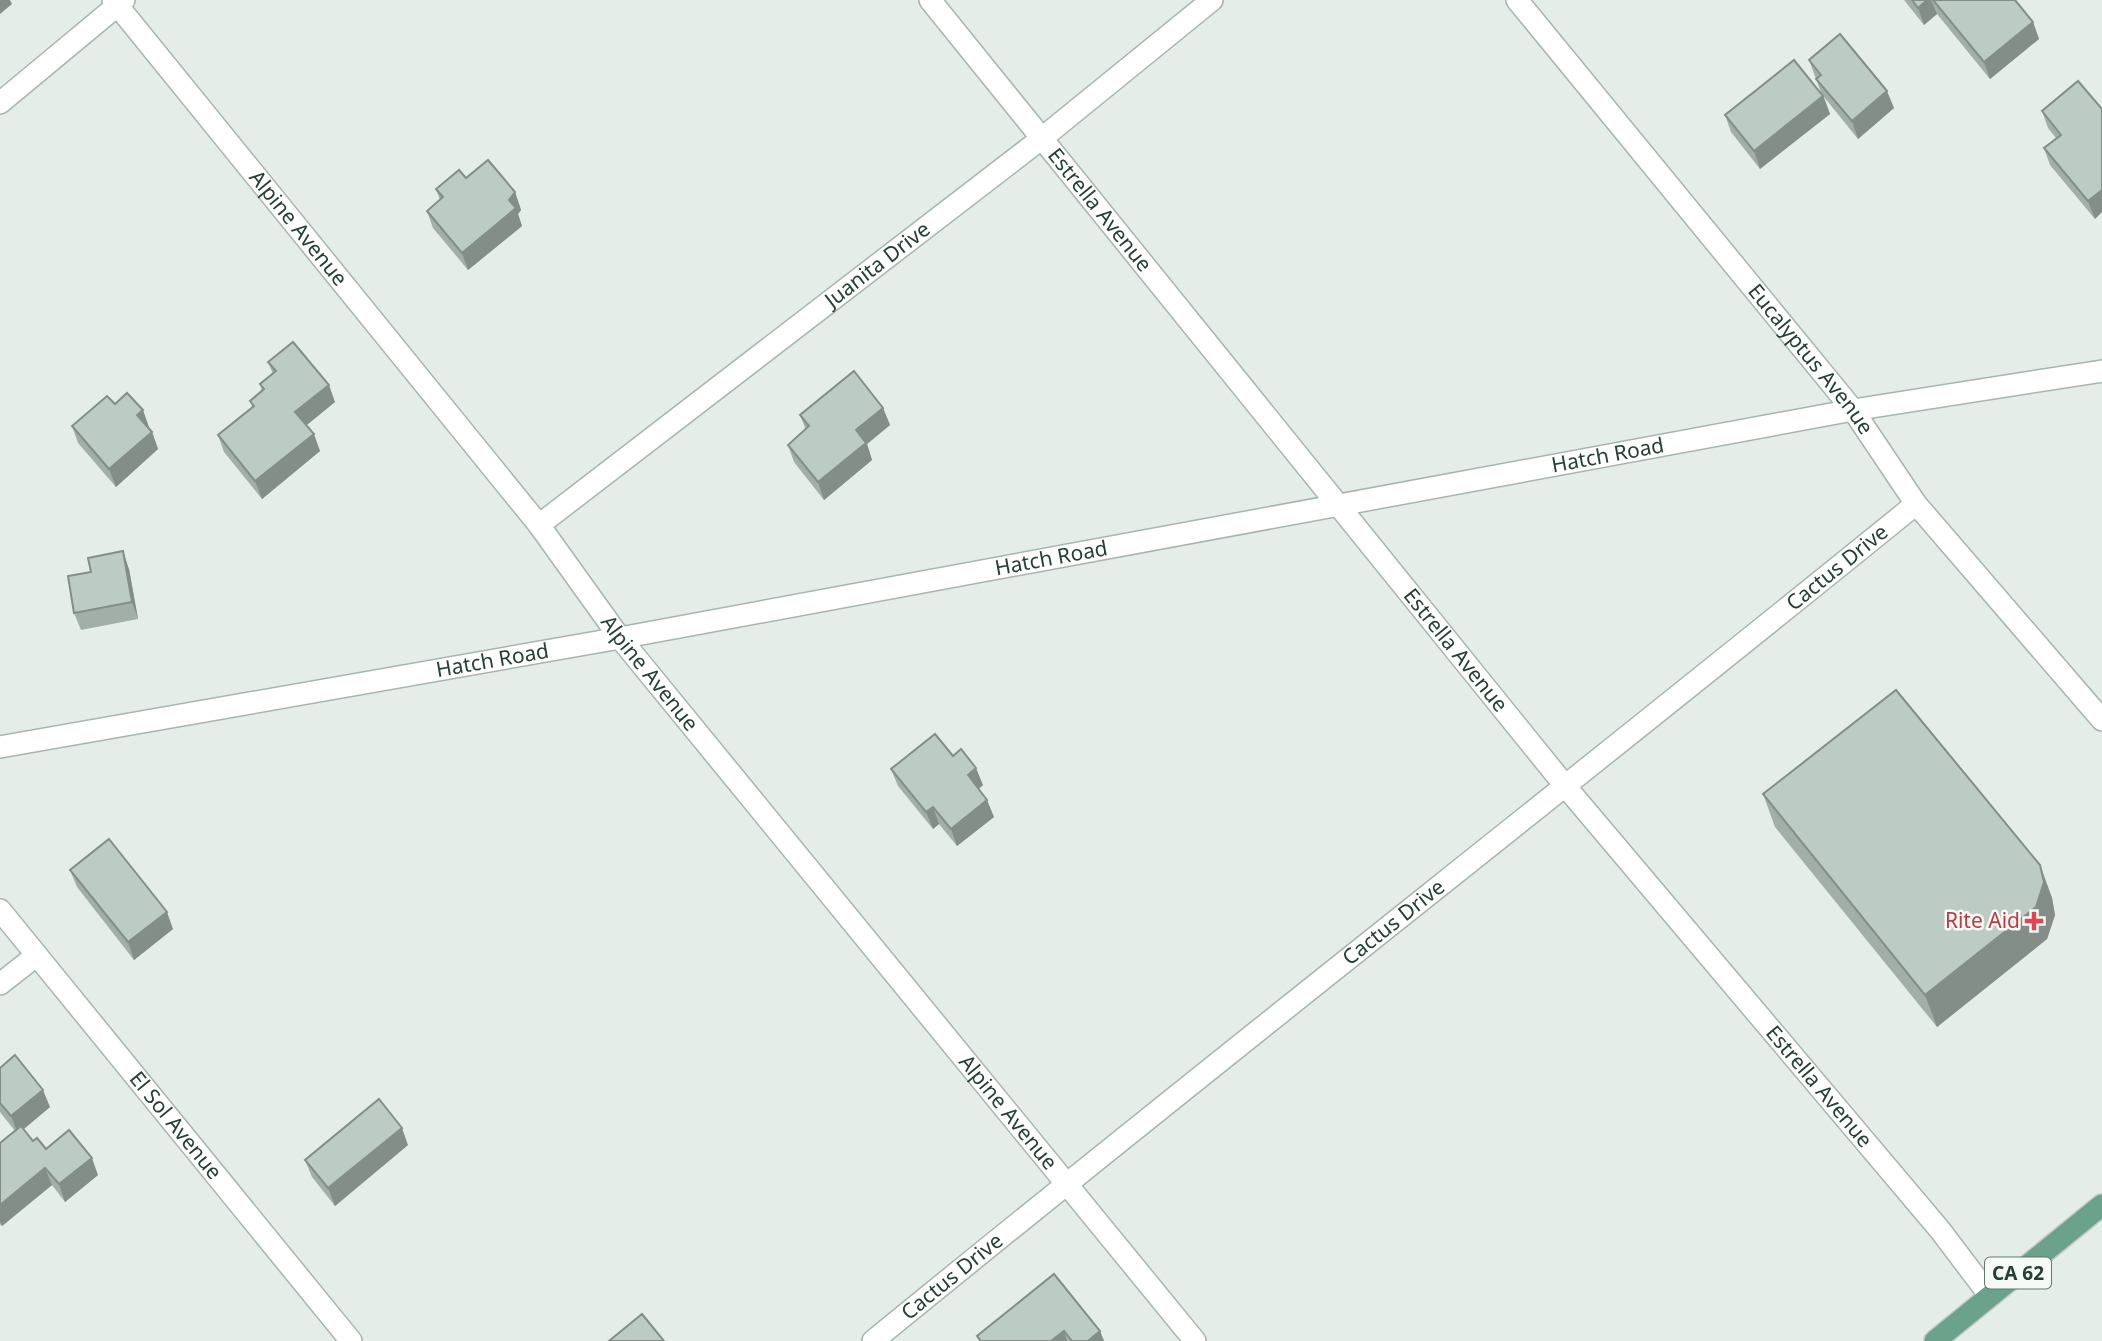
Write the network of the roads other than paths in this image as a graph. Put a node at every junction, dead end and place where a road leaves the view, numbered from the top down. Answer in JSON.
{"nodes":[{"id":1,"x":930,"y":0,"type":"edge"},
{"id":2,"x":1212,"y":0,"type":"edge"},
{"id":3,"x":1517,"y":0,"type":"edge"},
{"id":4,"x":118,"y":2,"type":"edge"},
{"id":5,"x":0,"y":103,"type":"edge"},
{"id":6,"x":1041,"y":139,"type":"junction"},
{"id":7,"x":2102,"y":371,"type":"edge"},
{"id":8,"x":1853,"y":410,"type":"junction"},
{"id":9,"x":1916,"y":504,"type":"junction"},
{"id":10,"x":1336,"y":505,"type":"junction"},
{"id":11,"x":539,"y":525,"type":"junction"},
{"id":12,"x":620,"y":638,"type":"junction"},
{"id":13,"x":2102,"y":720,"type":"edge"},
{"id":14,"x":0,"y":747,"type":"edge"},
{"id":15,"x":1566,"y":787,"type":"junction"},
{"id":16,"x":0,"y":910,"type":"edge"},
{"id":17,"x":37,"y":955,"type":"junction"},
{"id":18,"x":0,"y":984,"type":"edge"},
{"id":19,"x":1067,"y":1182,"type":"junction"},
{"id":20,"x":2102,"y":1205,"type":"edge"},
{"id":21,"x":1990,"y":1296,"type":"junction"},
{"id":22,"x":351,"y":1341,"type":"edge"},
{"id":23,"x":873,"y":1341,"type":"edge"},
{"id":24,"x":1195,"y":1341,"type":"edge"},
{"id":25,"x":1935,"y":1341,"type":"edge"}],
"edges":[{"from":1,"to":6,"type":"street","name":"Estrella Avenue"},
{"from":2,"to":6,"type":"street","name":"Juanita Drive"},
{"from":3,"to":8,"type":"street","name":"Eucalyptus Avenue"},
{"from":4,"to":5,"type":"street"},
{"from":4,"to":11,"type":"street","name":"Alpine Avenue"},
{"from":6,"to":10,"type":"street","name":"Estrella Avenue"},
{"from":6,"to":11,"type":"street","name":"Juanita Drive"},
{"from":7,"to":8,"type":"street","name":"Hatch Road"},
{"from":8,"to":9,"type":"street","name":"Eucalyptus Avenue"},
{"from":8,"to":10,"type":"street","name":"Hatch Road"},
{"from":9,"to":13,"type":"street","name":"Eucalyptus Avenue"},
{"from":9,"to":15,"type":"street","name":"Cactus Drive"},
{"from":10,"to":12,"type":"street","name":"Hatch Road"},
{"from":10,"to":15,"type":"street","name":"Estrella Avenue"},
{"from":11,"to":12,"type":"street","name":"Alpine Avenue"},
{"from":12,"to":14,"type":"street","name":"Hatch Road"},
{"from":12,"to":19,"type":"street","name":"Alpine Avenue"},
{"from":15,"to":19,"type":"street","name":"Cactus Drive"},
{"from":15,"to":21,"type":"street","name":"Estrella Avenue"},
{"from":16,"to":17,"type":"street","name":"El Sol Avenue"},
{"from":17,"to":18,"type":"street"},
{"from":17,"to":22,"type":"street","name":"El Sol Avenue"},
{"from":19,"to":23,"type":"street","name":"Cactus Drive"},
{"from":19,"to":24,"type":"street","name":"Alpine Avenue"},
{"from":20,"to":21,"type":"main road","number":"CA 62"},
{"from":21,"to":25,"type":"main road","number":"CA 62"}]}
